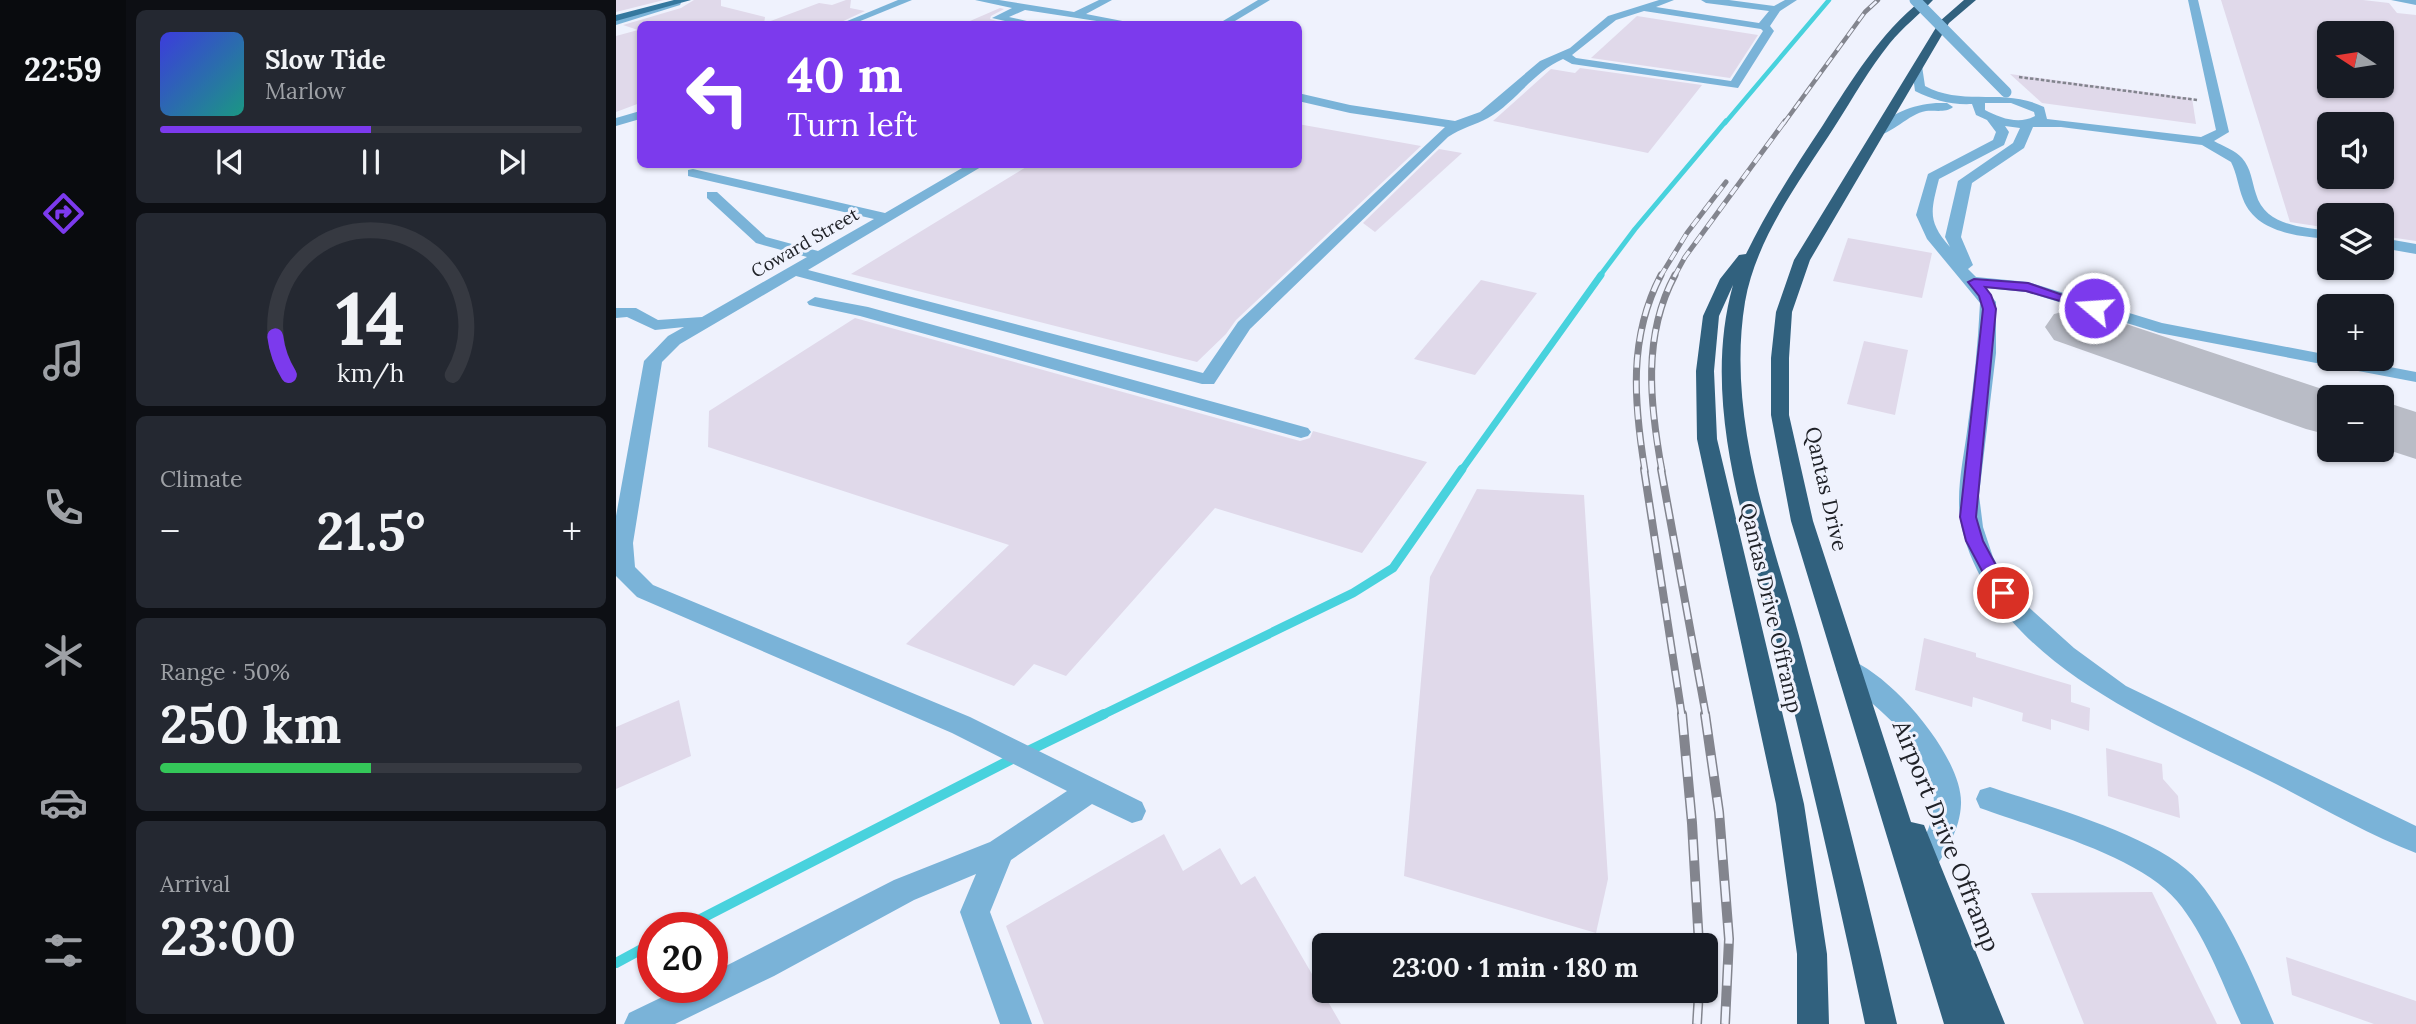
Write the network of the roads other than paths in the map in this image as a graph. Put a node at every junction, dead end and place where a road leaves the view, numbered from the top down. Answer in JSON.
{"nodes":[{"id":1,"x":685,"y":0,"type":"edge"},
{"id":2,"x":906,"y":0,"type":"edge"},
{"id":3,"x":980,"y":0,"type":"edge"},
{"id":4,"x":1107,"y":0,"type":"edge"},
{"id":5,"x":1265,"y":0,"type":"edge"},
{"id":6,"x":1669,"y":0,"type":"edge"},
{"id":7,"x":1706,"y":0,"type":"edge"},
{"id":8,"x":1792,"y":0,"type":"edge"},
{"id":9,"x":1915,"y":0,"type":"edge"},
{"id":10,"x":1928,"y":0,"type":"edge"},
{"id":11,"x":1971,"y":0,"type":"edge"},
{"id":12,"x":2193,"y":0,"type":"edge"},
{"id":13,"x":2396,"y":0,"type":"edge"},
{"id":14,"x":2416,"y":2,"type":"edge"},
{"id":15,"x":1644,"y":4,"type":"edge"},
{"id":16,"x":1023,"y":7,"type":"junction"},
{"id":17,"x":1776,"y":9,"type":"junction"},
{"id":18,"x":1075,"y":15,"type":"junction"},
{"id":19,"x":616,"y":20,"type":"edge"},
{"id":20,"x":854,"y":21,"type":"edge"},
{"id":21,"x":1016,"y":21,"type":"edge"},
{"id":22,"x":1062,"y":21,"type":"edge"},
{"id":23,"x":1114,"y":21,"type":"edge"},
{"id":24,"x":1228,"y":21,"type":"edge"},
{"id":25,"x":1763,"y":26,"type":"junction"},
{"id":26,"x":1565,"y":54,"type":"junction"},
{"id":27,"x":1918,"y":68,"type":"junction"},
{"id":28,"x":2006,"y":92,"type":"junction"},
{"id":29,"x":1302,"y":98,"type":"edge"},
{"id":30,"x":1994,"y":99,"type":"junction"},
{"id":31,"x":2030,"y":104,"type":"junction"},
{"id":32,"x":1984,"y":111,"type":"junction"},
{"id":33,"x":637,"y":116,"type":"edge"},
{"id":34,"x":616,"y":122,"type":"edge"},
{"id":35,"x":2029,"y":123,"type":"junction"},
{"id":36,"x":1456,"y":125,"type":"junction"},
{"id":37,"x":1880,"y":132,"type":"junction"},
{"id":38,"x":2158,"y":132,"type":"junction"},
{"id":39,"x":2211,"y":139,"type":"junction"},
{"id":40,"x":973,"y":168,"type":"edge"},
{"id":41,"x":693,"y":173,"type":"dead end"},
{"id":42,"x":712,"y":195,"type":"dead end"},
{"id":43,"x":888,"y":218,"type":"junction"},
{"id":44,"x":1773,"y":220,"type":"junction"},
{"id":45,"x":2317,"y":233,"type":"edge"},
{"id":46,"x":2394,"y":245,"type":"edge"},
{"id":47,"x":2416,"y":249,"type":"edge"},
{"id":48,"x":821,"y":256,"type":"junction"},
{"id":49,"x":795,"y":271,"type":"junction"},
{"id":50,"x":1974,"y":282,"type":"junction"},
{"id":51,"x":815,"y":302,"type":"dead end"},
{"id":52,"x":623,"y":308,"type":"edge"},
{"id":53,"x":713,"y":318,"type":"junction"},
{"id":54,"x":2416,"y":377,"type":"edge"},
{"id":55,"x":1301,"y":432,"type":"dead end"},
{"id":56,"x":1848,"y":669,"type":"junction"},
{"id":57,"x":1091,"y":790,"type":"junction"},
{"id":58,"x":1990,"y":799,"type":"dead end"},
{"id":59,"x":1132,"y":811,"type":"dead end"},
{"id":60,"x":2416,"y":840,"type":"edge"},
{"id":61,"x":1000,"y":851,"type":"junction"},
{"id":62,"x":1925,"y":860,"type":"junction"},
{"id":63,"x":640,"y":1024,"type":"edge"},
{"id":64,"x":1016,"y":1024,"type":"edge"},
{"id":65,"x":1812,"y":1024,"type":"edge"},
{"id":66,"x":1881,"y":1024,"type":"edge"},
{"id":67,"x":1960,"y":1024,"type":"edge"},
{"id":68,"x":1989,"y":1024,"type":"edge"},
{"id":69,"x":2258,"y":1024,"type":"edge"}],
"edges":[{"from":1,"to":19,"type":"street"},
{"from":2,"to":20,"type":"street"},
{"from":3,"to":16,"type":"street"},
{"from":4,"to":18,"type":"street"},
{"from":5,"to":24,"type":"street"},
{"from":6,"to":15,"type":"street"},
{"from":7,"to":17,"type":"street"},
{"from":8,"to":17,"type":"street"},
{"from":9,"to":28,"type":"street","bridge":true},
{"from":10,"to":44,"type":"highway"},
{"from":11,"to":27,"type":"highway","name":"Qantas Drive"},
{"from":12,"to":39,"type":"street"},
{"from":13,"to":14,"type":"street"},
{"from":15,"to":25,"type":"street"},
{"from":15,"to":26,"type":"street"},
{"from":16,"to":18,"type":"street"},
{"from":16,"to":21,"type":"street"},
{"from":17,"to":25,"type":"street"},
{"from":18,"to":22,"type":"street"},
{"from":18,"to":23,"type":"street"},
{"from":25,"to":26,"type":"street"},
{"from":26,"to":36,"type":"street"},
{"from":27,"to":32,"type":"street"},
{"from":27,"to":37,"type":"highway","name":"Qantas Drive"},
{"from":28,"to":30,"type":"street"},
{"from":28,"to":31,"type":"street"},
{"from":29,"to":36,"type":"street"},
{"from":30,"to":31,"type":"street"},
{"from":30,"to":32,"type":"street"},
{"from":31,"to":35,"type":"street"},
{"from":31,"to":38,"type":"street"},
{"from":32,"to":35,"type":"street"},
{"from":32,"to":37,"type":"street"},
{"from":32,"to":50,"type":"street"},
{"from":33,"to":34,"type":"street"},
{"from":35,"to":38,"type":"street"},
{"from":35,"to":50,"type":"street"},
{"from":36,"to":49,"type":"street"},
{"from":37,"to":56,"type":"highway","name":"Qantas Drive"},
{"from":38,"to":39,"type":"street"},
{"from":39,"to":45,"type":"street"},
{"from":40,"to":43,"type":"street","name":"Coward Street"},
{"from":41,"to":43,"type":"street"},
{"from":42,"to":48,"type":"street"},
{"from":43,"to":48,"type":"street","name":"Coward Street"},
{"from":44,"to":65,"type":"highway","name":"Qantas Drive Offramp"},
{"from":44,"to":66,"type":"highway"},
{"from":46,"to":47,"type":"street"},
{"from":48,"to":49,"type":"street","name":"Coward Street"},
{"from":49,"to":53,"type":"street","name":"Coward Street"},
{"from":50,"to":54,"type":"street"},
{"from":50,"to":60,"type":"street"},
{"from":51,"to":55,"type":"street"},
{"from":52,"to":53,"type":"street"},
{"from":53,"to":57,"type":"street","name":"Coward Street"},
{"from":56,"to":62,"type":"highway","name":"Airport Drive Offramp"},
{"from":56,"to":62,"type":"street"},
{"from":56,"to":67,"type":"highway","name":"Qantas Drive"},
{"from":57,"to":59,"type":"street"},
{"from":57,"to":61,"type":"street"},
{"from":58,"to":69,"type":"street"},
{"from":61,"to":63,"type":"street"},
{"from":61,"to":64,"type":"street"},
{"from":62,"to":68,"type":"highway","name":"Airport Drive Offramp"}]}
